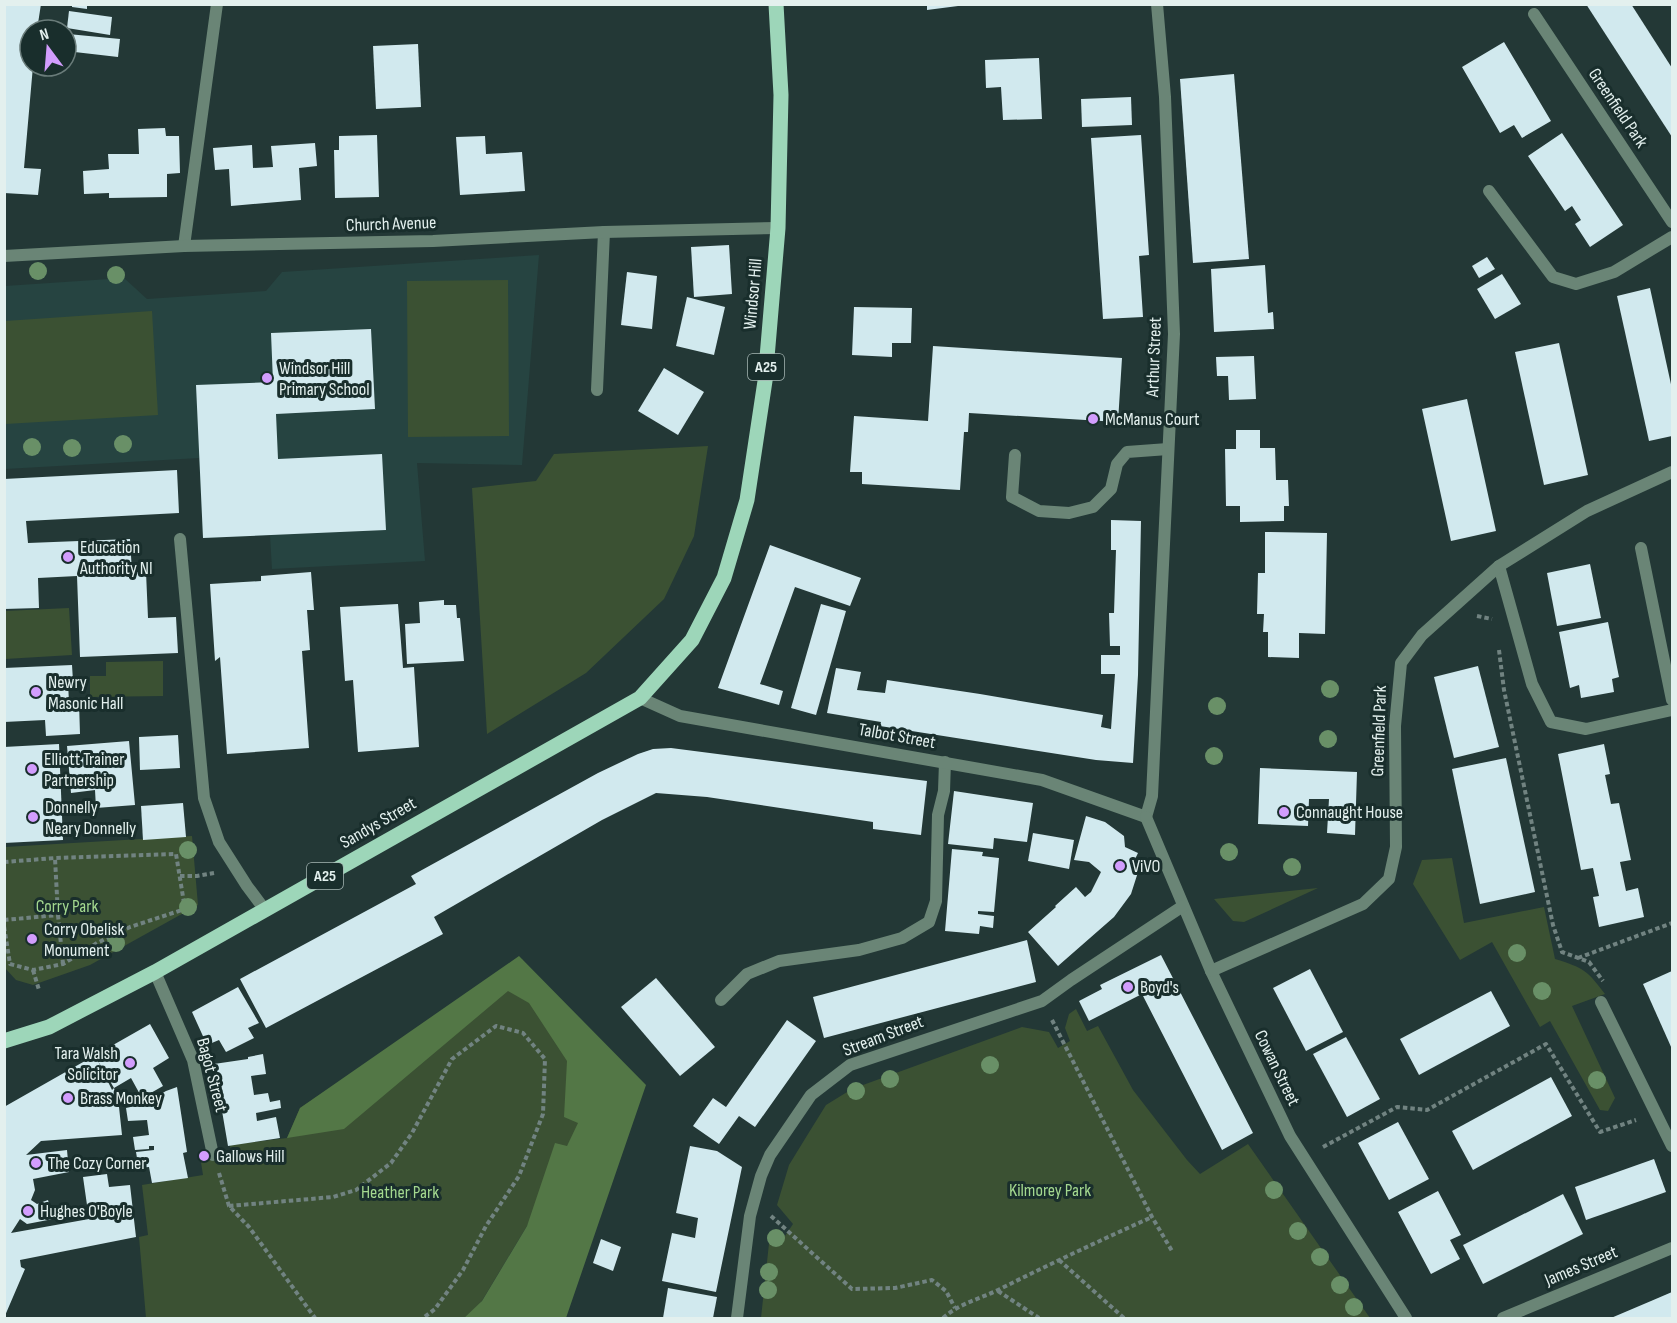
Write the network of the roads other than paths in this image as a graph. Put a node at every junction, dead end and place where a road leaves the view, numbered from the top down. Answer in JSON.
{"nodes":[{"id":1,"x":217,"y":4,"type":"edge"},
{"id":2,"x":776,"y":4,"type":"edge"},
{"id":3,"x":1157,"y":4,"type":"edge"},
{"id":4,"x":1534,"y":14,"type":"dead end"},
{"id":5,"x":1489,"y":191,"type":"dead end"},
{"id":6,"x":1672,"y":222,"type":"edge"},
{"id":7,"x":778,"y":228,"type":"junction"},
{"id":8,"x":604,"y":232,"type":"junction"},
{"id":9,"x":1672,"y":237,"type":"edge"},
{"id":10,"x":184,"y":246,"type":"junction"},
{"id":11,"x":4,"y":256,"type":"edge"},
{"id":12,"x":597,"y":390,"type":"dead end"},
{"id":13,"x":1168,"y":449,"type":"junction"},
{"id":14,"x":1014,"y":455,"type":"dead end"},
{"id":15,"x":1672,"y":472,"type":"edge"},
{"id":16,"x":180,"y":539,"type":"dead end"},
{"id":17,"x":1641,"y":548,"type":"dead end"},
{"id":18,"x":1499,"y":566,"type":"junction"},
{"id":19,"x":640,"y":698,"type":"junction"},
{"id":20,"x":1672,"y":700,"type":"edge"},
{"id":21,"x":1672,"y":710,"type":"edge"},
{"id":22,"x":945,"y":762,"type":"junction"},
{"id":23,"x":1146,"y":817,"type":"junction"},
{"id":24,"x":1183,"y":906,"type":"junction"},
{"id":25,"x":265,"y":910,"type":"junction"},
{"id":26,"x":1211,"y":971,"type":"junction"},
{"id":27,"x":155,"y":972,"type":"junction"},
{"id":28,"x":721,"y":1000,"type":"dead end"},
{"id":29,"x":1601,"y":1002,"type":"dead end"},
{"id":30,"x":4,"y":1041,"type":"edge"},
{"id":31,"x":1672,"y":1146,"type":"edge"},
{"id":32,"x":213,"y":1155,"type":"road end"},
{"id":33,"x":1672,"y":1248,"type":"edge"},
{"id":34,"x":737,"y":1318,"type":"edge"},
{"id":35,"x":1406,"y":1318,"type":"edge"},
{"id":36,"x":1503,"y":1318,"type":"edge"}],
"edges":[{"from":1,"to":10,"type":"street"},
{"from":2,"to":7,"type":"main road","name":"Windsor Hill","number":"A25"},
{"from":3,"to":13,"type":"street","name":"Arthur Street"},
{"from":4,"to":6,"type":"street","name":"Greenfield Park"},
{"from":5,"to":9,"type":"street"},
{"from":7,"to":8,"type":"street","name":"Church Avenue"},
{"from":7,"to":19,"type":"main road","name":"Windsor Hill","number":"A25"},
{"from":8,"to":10,"type":"street","name":"Church Avenue"},
{"from":8,"to":12,"type":"street"},
{"from":10,"to":11,"type":"street","name":"Church Avenue"},
{"from":13,"to":14,"type":"street"},
{"from":13,"to":23,"type":"street","name":"Arthur Street"},
{"from":15,"to":18,"type":"street","name":"Greenfield Park"},
{"from":16,"to":25,"type":"street"},
{"from":17,"to":20,"type":"street"},
{"from":18,"to":21,"type":"street"},
{"from":18,"to":26,"type":"street","name":"Greenfield Park"},
{"from":19,"to":22,"type":"street","name":"Talbot Street"},
{"from":19,"to":25,"type":"main road","name":"Sandys Street","number":"A25"},
{"from":22,"to":23,"type":"street","name":"Talbot Street"},
{"from":22,"to":28,"type":"street"},
{"from":23,"to":24,"type":"street","name":"Cowan Street"},
{"from":24,"to":26,"type":"street","name":"Cowan Street"},
{"from":24,"to":34,"type":"street","name":"Stream Street"},
{"from":25,"to":27,"type":"main road","name":"Sandys Street","number":"A25"},
{"from":26,"to":35,"type":"street","name":"Cowan Street"},
{"from":27,"to":30,"type":"main road","name":"Sandys Street","number":"A25"},
{"from":27,"to":32,"type":"street","name":"Bagot Street"},
{"from":29,"to":31,"type":"street"},
{"from":33,"to":36,"type":"street","name":"James Street"}]}
